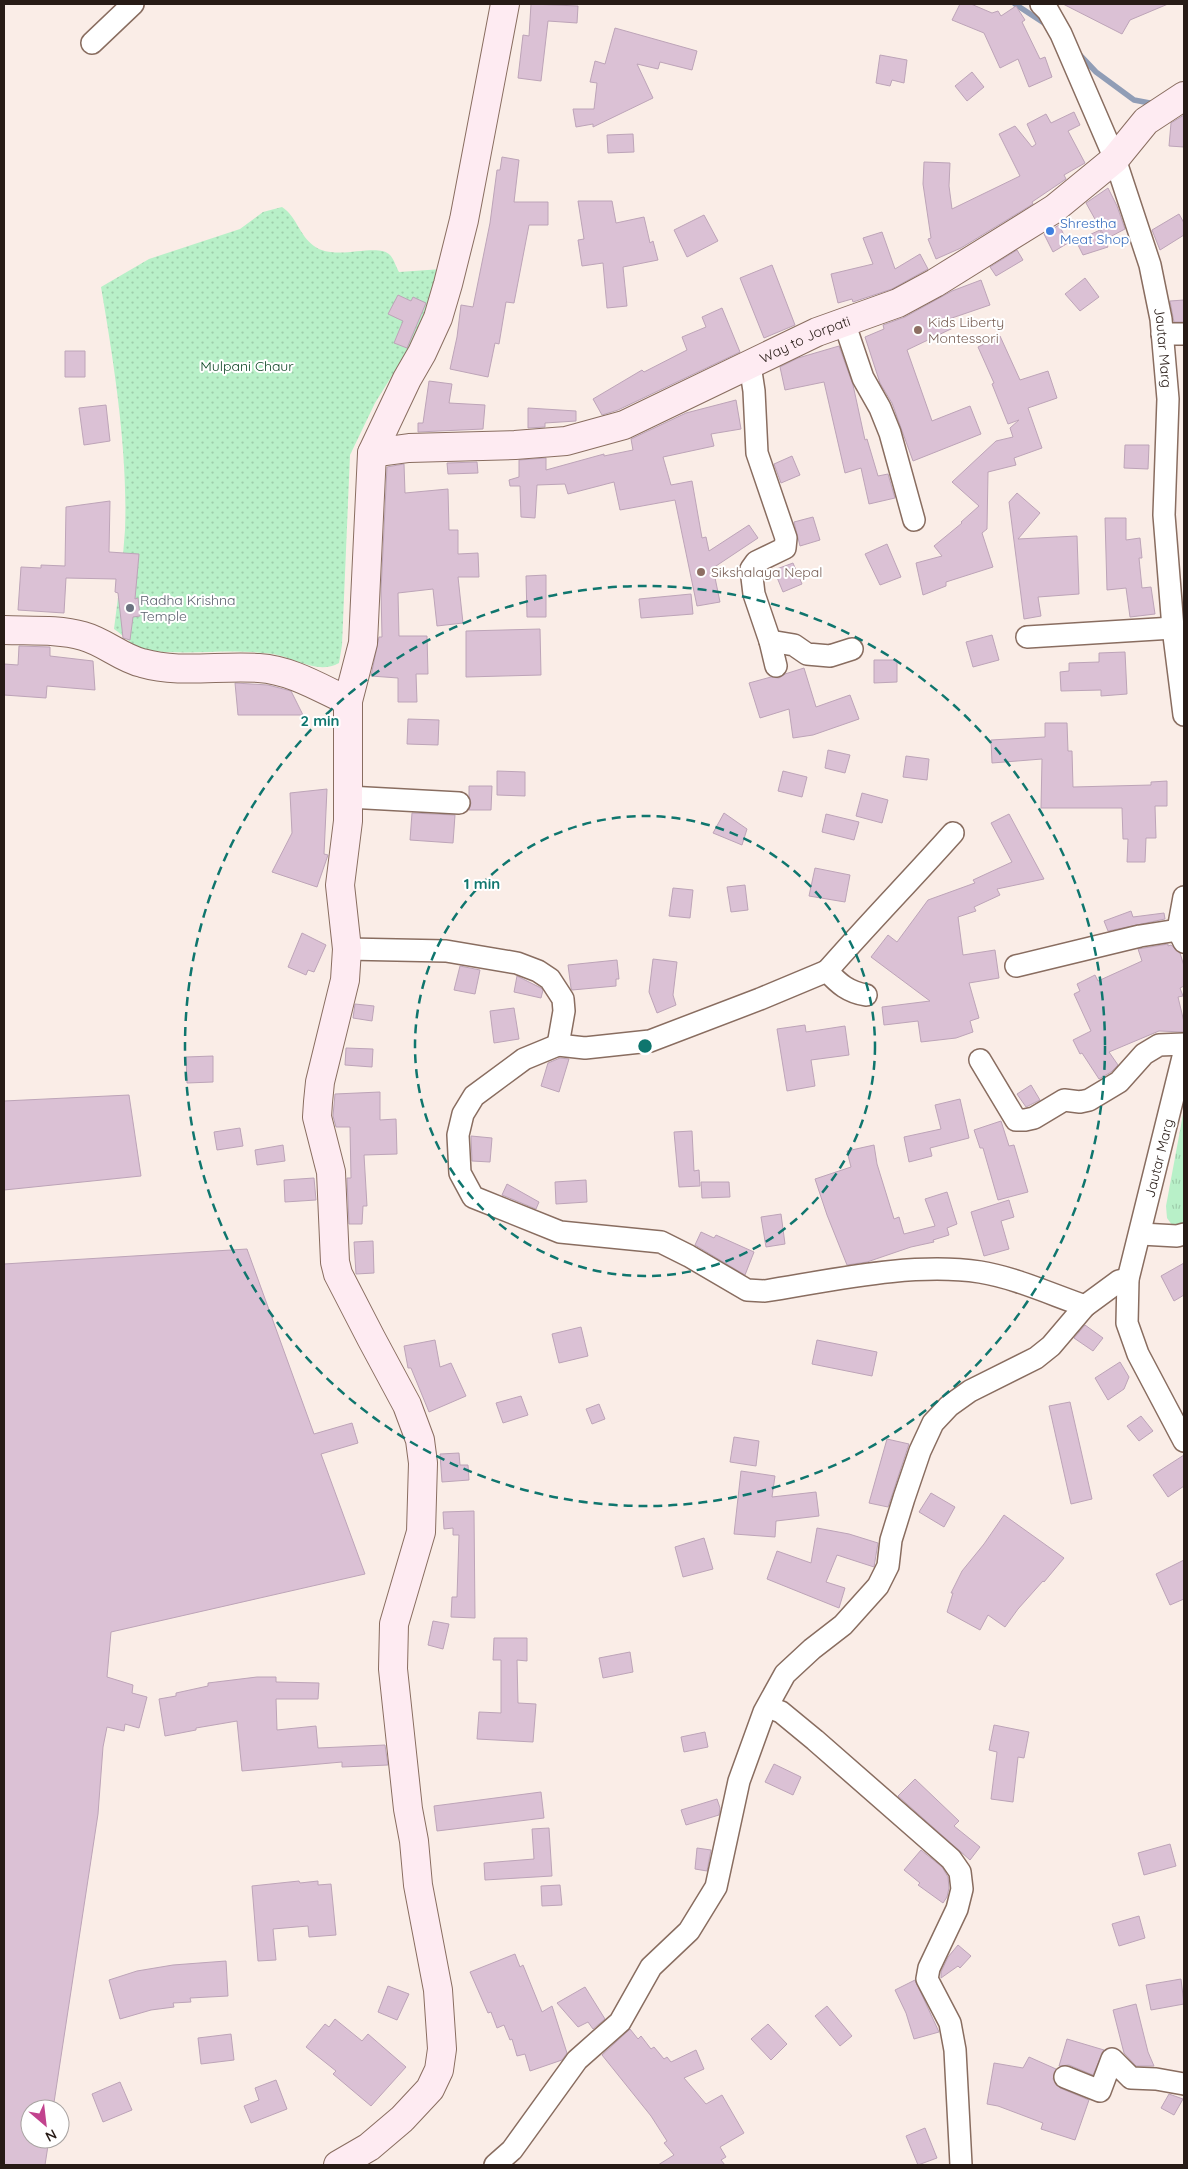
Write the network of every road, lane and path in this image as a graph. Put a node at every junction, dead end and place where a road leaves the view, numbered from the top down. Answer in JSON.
{"nodes":[{"id":1,"x":133,"y":4,"type":"edge"},
{"id":2,"x":505,"y":4,"type":"edge"},
{"id":3,"x":1048,"y":6,"type":"edge"},
{"id":4,"x":92,"y":43,"type":"dead end"},
{"id":5,"x":1184,"y":96,"type":"edge"},
{"id":6,"x":1115,"y":159,"type":"junction"},
{"id":7,"x":844,"y":322,"type":"junction"},
{"id":8,"x":1162,"y":334,"type":"junction"},
{"id":9,"x":1184,"y":334,"type":"edge"},
{"id":10,"x":750,"y":365,"type":"junction"},
{"id":11,"x":1176,"y":430,"type":"edge"},
{"id":12,"x":372,"y":453,"type":"junction"},
{"id":13,"x":914,"y":520,"type":"dead end"},
{"id":14,"x":1173,"y":628,"type":"junction"},
{"id":15,"x":4,"y":630,"type":"edge"},
{"id":16,"x":1027,"y":637,"type":"dead end"},
{"id":17,"x":770,"y":641,"type":"junction"},
{"id":18,"x":852,"y":649,"type":"dead end"},
{"id":19,"x":776,"y":666,"type":"dead end"},
{"id":20,"x":348,"y":701,"type":"junction"},
{"id":21,"x":1184,"y":715,"type":"edge"},
{"id":22,"x":348,"y":797,"type":"junction"},
{"id":23,"x":459,"y":803,"type":"dead end"},
{"id":24,"x":953,"y":833,"type":"dead end"},
{"id":25,"x":1184,"y":897,"type":"edge"},
{"id":26,"x":1181,"y":936,"type":"edge"},
{"id":27,"x":347,"y":949,"type":"junction"},
{"id":28,"x":1016,"y":966,"type":"dead end"},
{"id":29,"x":827,"y":971,"type":"junction"},
{"id":30,"x":866,"y":995,"type":"dead end"},
{"id":31,"x":1184,"y":1044,"type":"edge"},
{"id":32,"x":558,"y":1045,"type":"junction"},
{"id":33,"x":1184,"y":1053,"type":"edge"},
{"id":34,"x":980,"y":1060,"type":"dead end"},
{"id":35,"x":1141,"y":1234,"type":"junction"},
{"id":36,"x":1184,"y":1234,"type":"edge"},
{"id":37,"x":1128,"y":1279,"type":"junction"},
{"id":38,"x":1085,"y":1306,"type":"junction"},
{"id":39,"x":1184,"y":1441,"type":"edge"},
{"id":40,"x":768,"y":1707,"type":"junction"},
{"id":41,"x":1065,"y":2077,"type":"dead end"},
{"id":42,"x":1184,"y":2084,"type":"edge"},
{"id":43,"x":517,"y":2158,"type":"edge"},
{"id":44,"x":338,"y":2165,"type":"edge"},
{"id":45,"x":495,"y":2165,"type":"edge"},
{"id":46,"x":960,"y":2165,"type":"edge"}],
"edges":[{"from":1,"to":4,"type":"street"},
{"from":2,"to":12,"type":"street"},
{"from":3,"to":6,"type":"street","name":"Jautar Marg"},
{"from":5,"to":6,"type":"street","name":"Way to Jorpati"},
{"from":6,"to":7,"type":"street","name":"Way to Jorpati"},
{"from":6,"to":8,"type":"street","name":"Jautar Marg"},
{"from":7,"to":10,"type":"street","name":"Way to Jorpati"},
{"from":7,"to":13,"type":"street"},
{"from":8,"to":9,"type":"street"},
{"from":8,"to":11,"type":"street","name":"Jautar Marg"},
{"from":10,"to":12,"type":"street","name":"Way to Jorpati"},
{"from":10,"to":17,"type":"street"},
{"from":11,"to":14,"type":"street","name":"Jautar Marg"},
{"from":12,"to":20,"type":"street"},
{"from":14,"to":16,"type":"street"},
{"from":14,"to":21,"type":"street","name":"Jautar Marg"},
{"from":15,"to":20,"type":"street"},
{"from":17,"to":18,"type":"street"},
{"from":17,"to":19,"type":"street"},
{"from":20,"to":22,"type":"street"},
{"from":22,"to":23,"type":"street"},
{"from":22,"to":27,"type":"street"},
{"from":24,"to":29,"type":"street"},
{"from":25,"to":26,"type":"street"},
{"from":26,"to":28,"type":"street"},
{"from":27,"to":32,"type":"street"},
{"from":27,"to":44,"type":"street"},
{"from":29,"to":30,"type":"street"},
{"from":29,"to":32,"type":"street"},
{"from":31,"to":34,"type":"street"},
{"from":32,"to":38,"type":"street"},
{"from":33,"to":35,"type":"street","name":"Jautar Marg"},
{"from":35,"to":36,"type":"street"},
{"from":35,"to":37,"type":"street","name":"Jautar Marg"},
{"from":37,"to":38,"type":"street"},
{"from":37,"to":39,"type":"street","name":"Jautar Marg"},
{"from":38,"to":40,"type":"street"},
{"from":40,"to":43,"type":"street"},
{"from":40,"to":46,"type":"street"},
{"from":41,"to":42,"type":"street"},
{"from":43,"to":45,"type":"street"}]}
